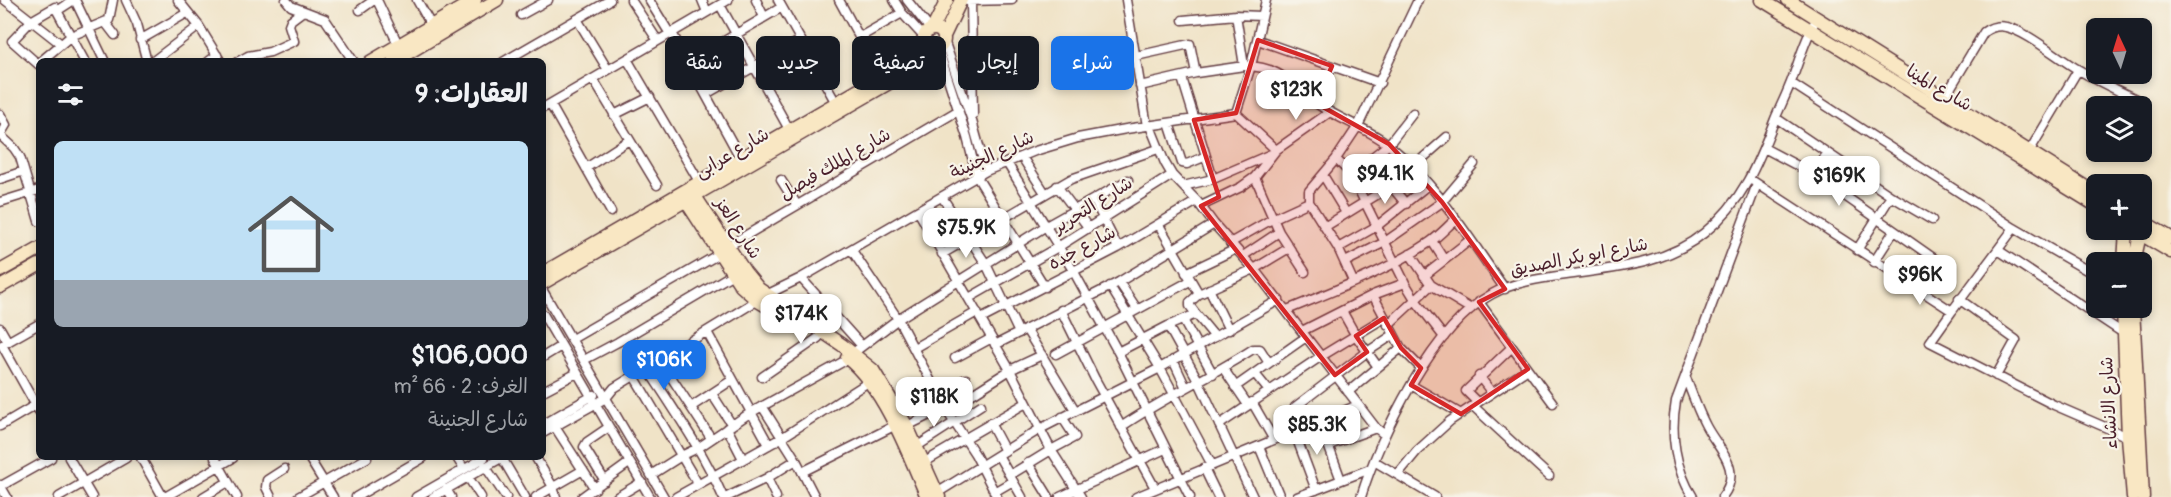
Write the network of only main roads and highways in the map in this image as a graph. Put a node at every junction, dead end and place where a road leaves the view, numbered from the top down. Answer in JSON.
{"nodes":[{"id":1,"x":475,"y":0,"type":"edge"},
{"id":2,"x":497,"y":0,"type":"edge"},
{"id":3,"x":947,"y":0,"type":"edge"},
{"id":4,"x":1762,"y":0,"type":"edge"},
{"id":5,"x":1788,"y":0,"type":"edge"},
{"id":6,"x":964,"y":1,"type":"edge"},
{"id":7,"x":935,"y":36,"type":"edge"},
{"id":8,"x":936,"y":36,"type":"edge"},
{"id":9,"x":397,"y":56,"type":"edge"},
{"id":10,"x":858,"y":90,"type":"edge"},
{"id":11,"x":875,"y":90,"type":"edge"},
{"id":12,"x":2086,"y":187,"type":"edge"},
{"id":13,"x":691,"y":192,"type":"junction"},
{"id":14,"x":2086,"y":199,"type":"edge"},
{"id":15,"x":2152,"y":231,"type":"edge"},
{"id":16,"x":2152,"y":237,"type":"edge"},
{"id":17,"x":2171,"y":238,"type":"edge"},
{"id":18,"x":36,"y":250,"type":"edge"},
{"id":19,"x":724,"y":250,"type":"junction"},
{"id":20,"x":2171,"y":252,"type":"edge"},
{"id":21,"x":3,"y":265,"type":"edge"},
{"id":22,"x":36,"y":267,"type":"edge"},
{"id":23,"x":546,"y":271,"type":"edge"},
{"id":24,"x":546,"y":281,"type":"edge"},
{"id":25,"x":0,"y":287,"type":"edge"},
{"id":26,"x":762,"y":298,"type":"junction"},
{"id":27,"x":2123,"y":318,"type":"edge"},
{"id":28,"x":2134,"y":318,"type":"edge"},
{"id":29,"x":854,"y":352,"type":"junction"},
{"id":30,"x":901,"y":426,"type":"junction"},
{"id":31,"x":935,"y":496,"type":"edge"},
{"id":32,"x":2133,"y":497,"type":"edge"},
{"id":33,"x":2143,"y":497,"type":"edge"}],
"edges":[{"from":1,"to":9,"type":"main road"},
{"from":2,"to":9,"type":"main road"},
{"from":3,"to":7,"type":"main road","name":"شارع عرابى"},
{"from":4,"to":14,"type":"main road","name":"شارع المينا"},
{"from":5,"to":12,"type":"main road","name":"شارع المينا"},
{"from":6,"to":8,"type":"main road","name":"شارع عرابى"},
{"from":10,"to":13,"type":"main road","name":"شارع عرابى"},
{"from":11,"to":13,"type":"main road","name":"شارع عرابى"},
{"from":13,"to":19,"type":"main road","name":"شارع العز"},
{"from":13,"to":23,"type":"main road","name":"شارع عرابى"},
{"from":13,"to":24,"type":"main road","name":"شارع عرابى"},
{"from":15,"to":17,"type":"main road"},
{"from":16,"to":20,"type":"main road"},
{"from":18,"to":21,"type":"main road"},
{"from":19,"to":26,"type":"main road","name":"شارع العز"},
{"from":19,"to":26,"type":"main road","name":"شارع العز"},
{"from":22,"to":25,"type":"main road"},
{"from":26,"to":29,"type":"main road","name":"شارع العز"},
{"from":26,"to":29,"type":"main road","name":"شارع العز"},
{"from":27,"to":32,"type":"main road","name":"شارع الانشاء"},
{"from":28,"to":33,"type":"main road","name":"شارع الانشاء"},
{"from":29,"to":30,"type":"main road","name":"شارع العز"},
{"from":29,"to":30,"type":"main road","name":"شارع العز"},
{"from":30,"to":31,"type":"main road","name":"شارع العز"},
{"from":30,"to":31,"type":"main road","name":"شارع العز"}]}
